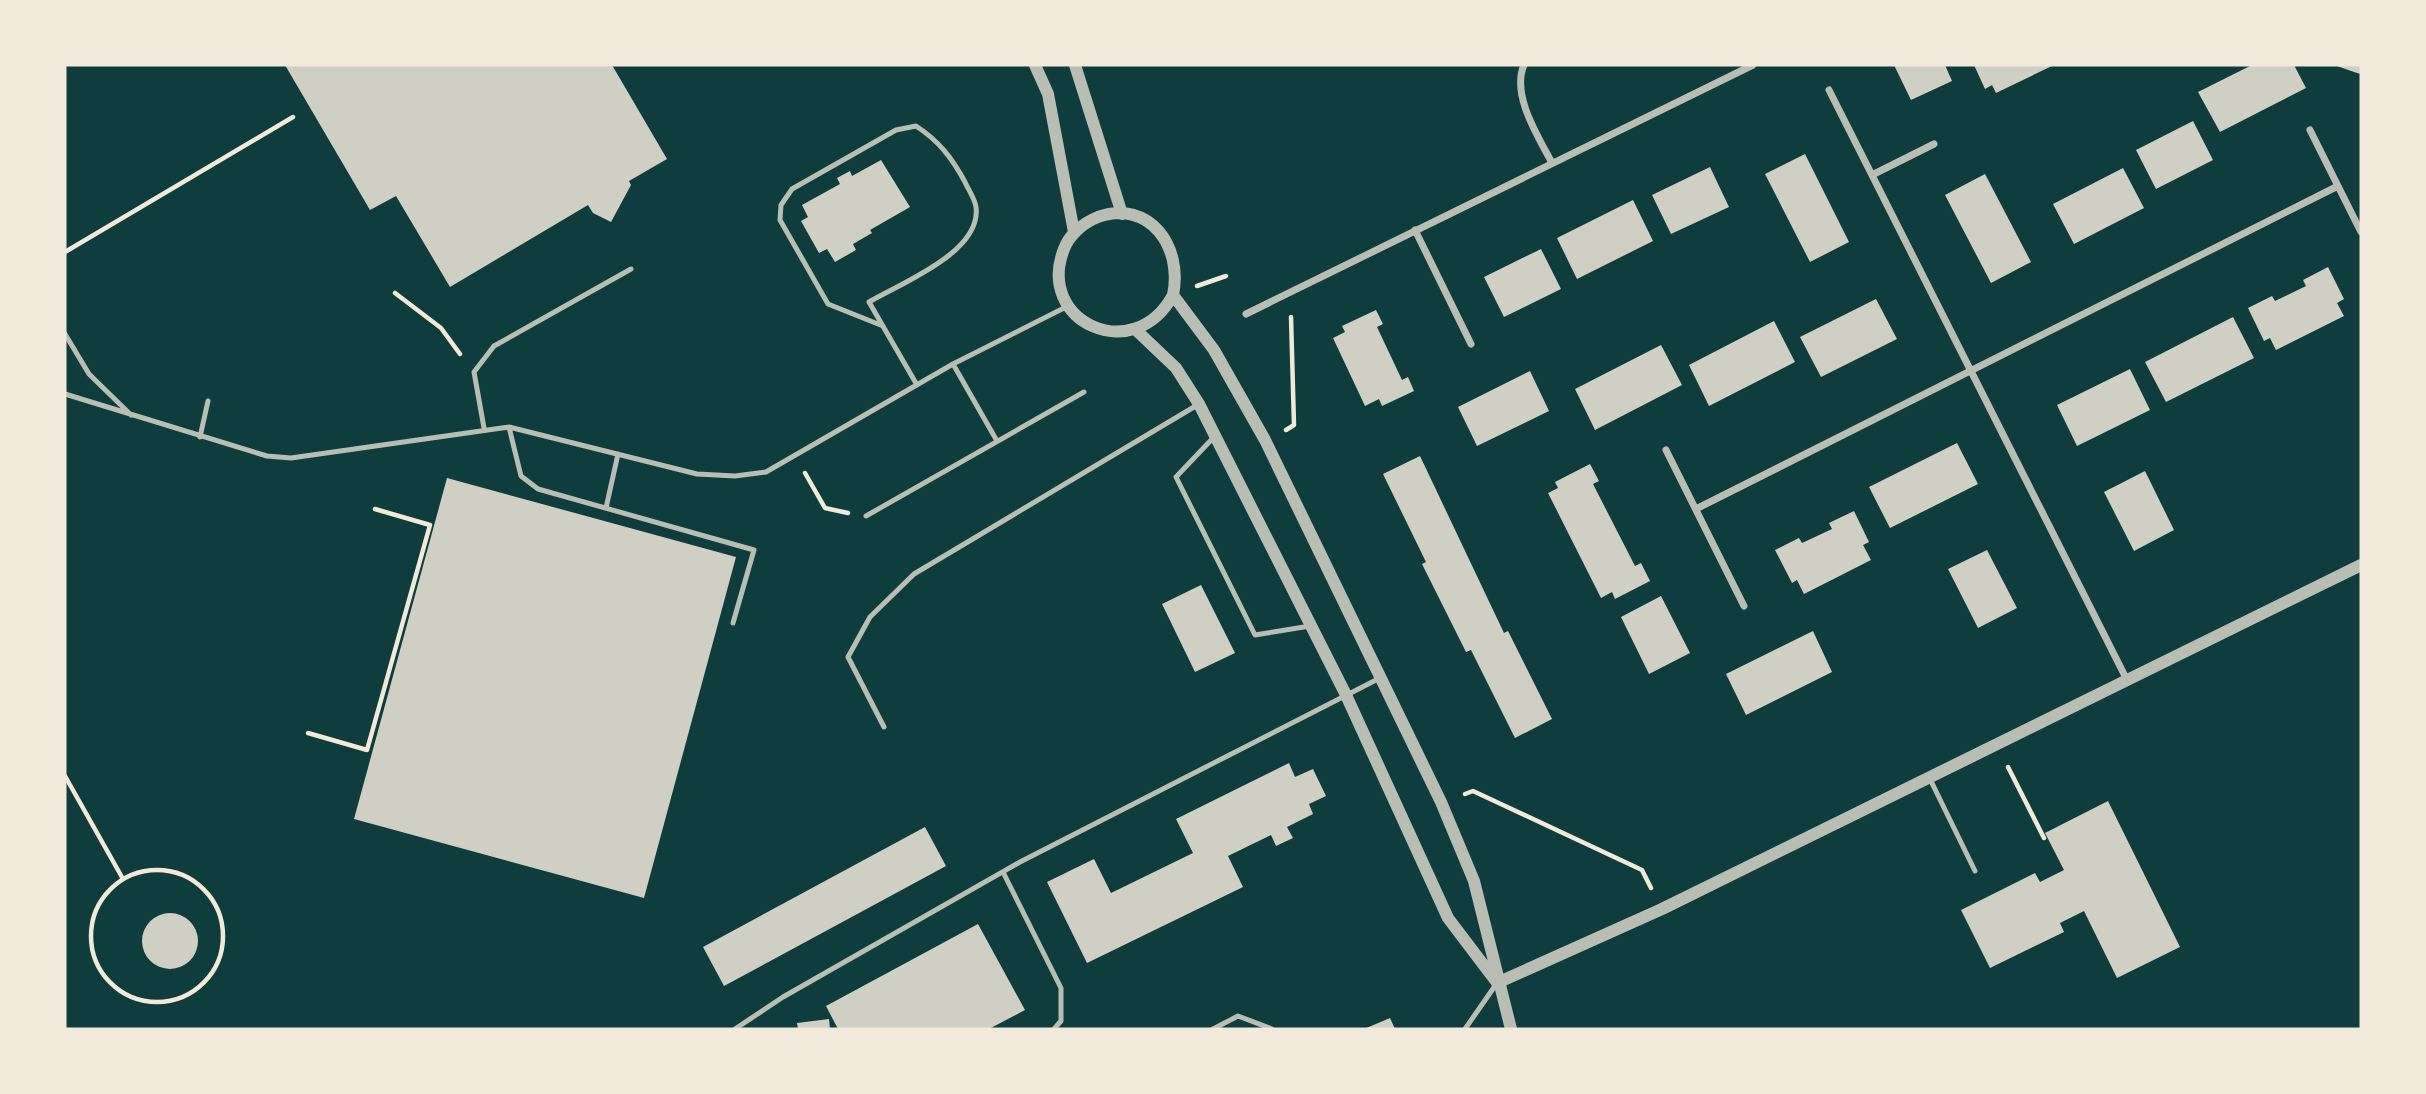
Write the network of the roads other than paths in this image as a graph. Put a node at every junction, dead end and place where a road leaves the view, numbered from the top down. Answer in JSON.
{"nodes":[{"id":1,"x":1035,"y":65,"type":"edge"},
{"id":2,"x":1075,"y":65,"type":"edge"},
{"id":3,"x":1524,"y":65,"type":"edge"},
{"id":4,"x":1753,"y":65,"type":"edge"},
{"id":5,"x":1829,"y":90,"type":"dead end"},
{"id":6,"x":2310,"y":130,"type":"dead end"},
{"id":7,"x":1934,"y":144,"type":"dead end"},
{"id":8,"x":1552,"y":163,"type":"junction"},
{"id":9,"x":1872,"y":175,"type":"junction"},
{"id":10,"x":2338,"y":186,"type":"junction"},
{"id":11,"x":1122,"y":214,"type":"junction"},
{"id":12,"x":1415,"y":230,"type":"junction"},
{"id":13,"x":1074,"y":232,"type":"junction"},
{"id":14,"x":2361,"y":232,"type":"edge"},
{"id":15,"x":631,"y":270,"type":"dead end"},
{"id":16,"x":1172,"y":295,"type":"junction"},
{"id":17,"x":1068,"y":306,"type":"junction"},
{"id":18,"x":1246,"y":314,"type":"dead end"},
{"id":19,"x":883,"y":326,"type":"junction"},
{"id":20,"x":1136,"y":330,"type":"junction"},
{"id":21,"x":65,"y":334,"type":"edge"},
{"id":22,"x":1471,"y":344,"type":"dead end"},
{"id":23,"x":953,"y":364,"type":"junction"},
{"id":24,"x":1971,"y":370,"type":"junction"},
{"id":25,"x":917,"y":385,"type":"junction"},
{"id":26,"x":1084,"y":392,"type":"dead end"},
{"id":27,"x":65,"y":394,"type":"edge"},
{"id":28,"x":208,"y":401,"type":"dead end"},
{"id":29,"x":1199,"y":404,"type":"junction"},
{"id":30,"x":134,"y":417,"type":"junction"},
{"id":31,"x":509,"y":427,"type":"junction"},
{"id":32,"x":485,"y":428,"type":"junction"},
{"id":33,"x":1215,"y":436,"type":"junction"},
{"id":34,"x":200,"y":437,"type":"junction"},
{"id":35,"x":997,"y":441,"type":"junction"},
{"id":36,"x":1666,"y":450,"type":"dead end"},
{"id":37,"x":618,"y":454,"type":"junction"},
{"id":38,"x":607,"y":508,"type":"junction"},
{"id":39,"x":1696,"y":509,"type":"junction"},
{"id":40,"x":866,"y":516,"type":"road end"},
{"id":41,"x":2361,"y":565,"type":"edge"},
{"id":42,"x":1744,"y":606,"type":"dead end"},
{"id":43,"x":733,"y":623,"type":"dead end"},
{"id":44,"x":1310,"y":626,"type":"junction"},
{"id":45,"x":1380,"y":678,"type":"junction"},
{"id":46,"x":2127,"y":680,"type":"junction"},
{"id":47,"x":1346,"y":695,"type":"junction"},
{"id":48,"x":884,"y":727,"type":"dead end"},
{"id":49,"x":1929,"y":778,"type":"junction"},
{"id":50,"x":1975,"y":871,"type":"dead end"},
{"id":51,"x":1003,"y":872,"type":"junction"},
{"id":52,"x":1497,"y":983,"type":"junction"},
{"id":53,"x":735,"y":1029,"type":"edge"},
{"id":54,"x":1054,"y":1029,"type":"edge"},
{"id":55,"x":1213,"y":1029,"type":"edge"},
{"id":56,"x":1272,"y":1029,"type":"edge"},
{"id":57,"x":1465,"y":1029,"type":"edge"},
{"id":58,"x":1511,"y":1029,"type":"edge"}],
"edges":[{"from":1,"to":13,"type":"street"},
{"from":2,"to":11,"type":"street"},
{"from":3,"to":8,"type":"street"},
{"from":4,"to":8,"type":"street"},
{"from":5,"to":9,"type":"street"},
{"from":6,"to":10,"type":"street"},
{"from":7,"to":9,"type":"street"},
{"from":8,"to":12,"type":"street"},
{"from":9,"to":24,"type":"street"},
{"from":10,"to":14,"type":"street"},
{"from":10,"to":24,"type":"street"},
{"from":11,"to":13,"type":"street"},
{"from":11,"to":16,"type":"street"},
{"from":12,"to":18,"type":"street"},
{"from":12,"to":22,"type":"street"},
{"from":13,"to":17,"type":"street"},
{"from":15,"to":32,"type":"lane"},
{"from":16,"to":20,"type":"street"},
{"from":16,"to":45,"type":"street"},
{"from":17,"to":20,"type":"street"},
{"from":17,"to":23,"type":"lane"},
{"from":19,"to":19,"type":"lane"},
{"from":19,"to":25,"type":"lane"},
{"from":20,"to":29,"type":"street"},
{"from":21,"to":30,"type":"lane"},
{"from":23,"to":25,"type":"lane"},
{"from":23,"to":35,"type":"lane"},
{"from":24,"to":39,"type":"street"},
{"from":24,"to":46,"type":"street"},
{"from":25,"to":37,"type":"lane"},
{"from":26,"to":35,"type":"lane"},
{"from":27,"to":30,"type":"lane"},
{"from":28,"to":34,"type":"lane"},
{"from":29,"to":33,"type":"street"},
{"from":29,"to":48,"type":"lane"},
{"from":30,"to":34,"type":"lane"},
{"from":31,"to":32,"type":"lane"},
{"from":31,"to":37,"type":"lane"},
{"from":31,"to":38,"type":"lane"},
{"from":32,"to":34,"type":"lane"},
{"from":33,"to":44,"type":"street"},
{"from":33,"to":44,"type":"lane"},
{"from":35,"to":40,"type":"lane"},
{"from":36,"to":39,"type":"street"},
{"from":37,"to":38,"type":"lane"},
{"from":38,"to":43,"type":"lane"},
{"from":39,"to":42,"type":"street"},
{"from":41,"to":46,"type":"street"},
{"from":44,"to":47,"type":"street"},
{"from":45,"to":47,"type":"lane"},
{"from":45,"to":52,"type":"street"},
{"from":46,"to":49,"type":"street"},
{"from":47,"to":51,"type":"lane"},
{"from":47,"to":52,"type":"street"},
{"from":49,"to":50,"type":"lane"},
{"from":49,"to":52,"type":"street"},
{"from":51,"to":53,"type":"lane"},
{"from":51,"to":54,"type":"lane"},
{"from":52,"to":57,"type":"lane"},
{"from":52,"to":58,"type":"street"},
{"from":55,"to":56,"type":"lane"}]}
